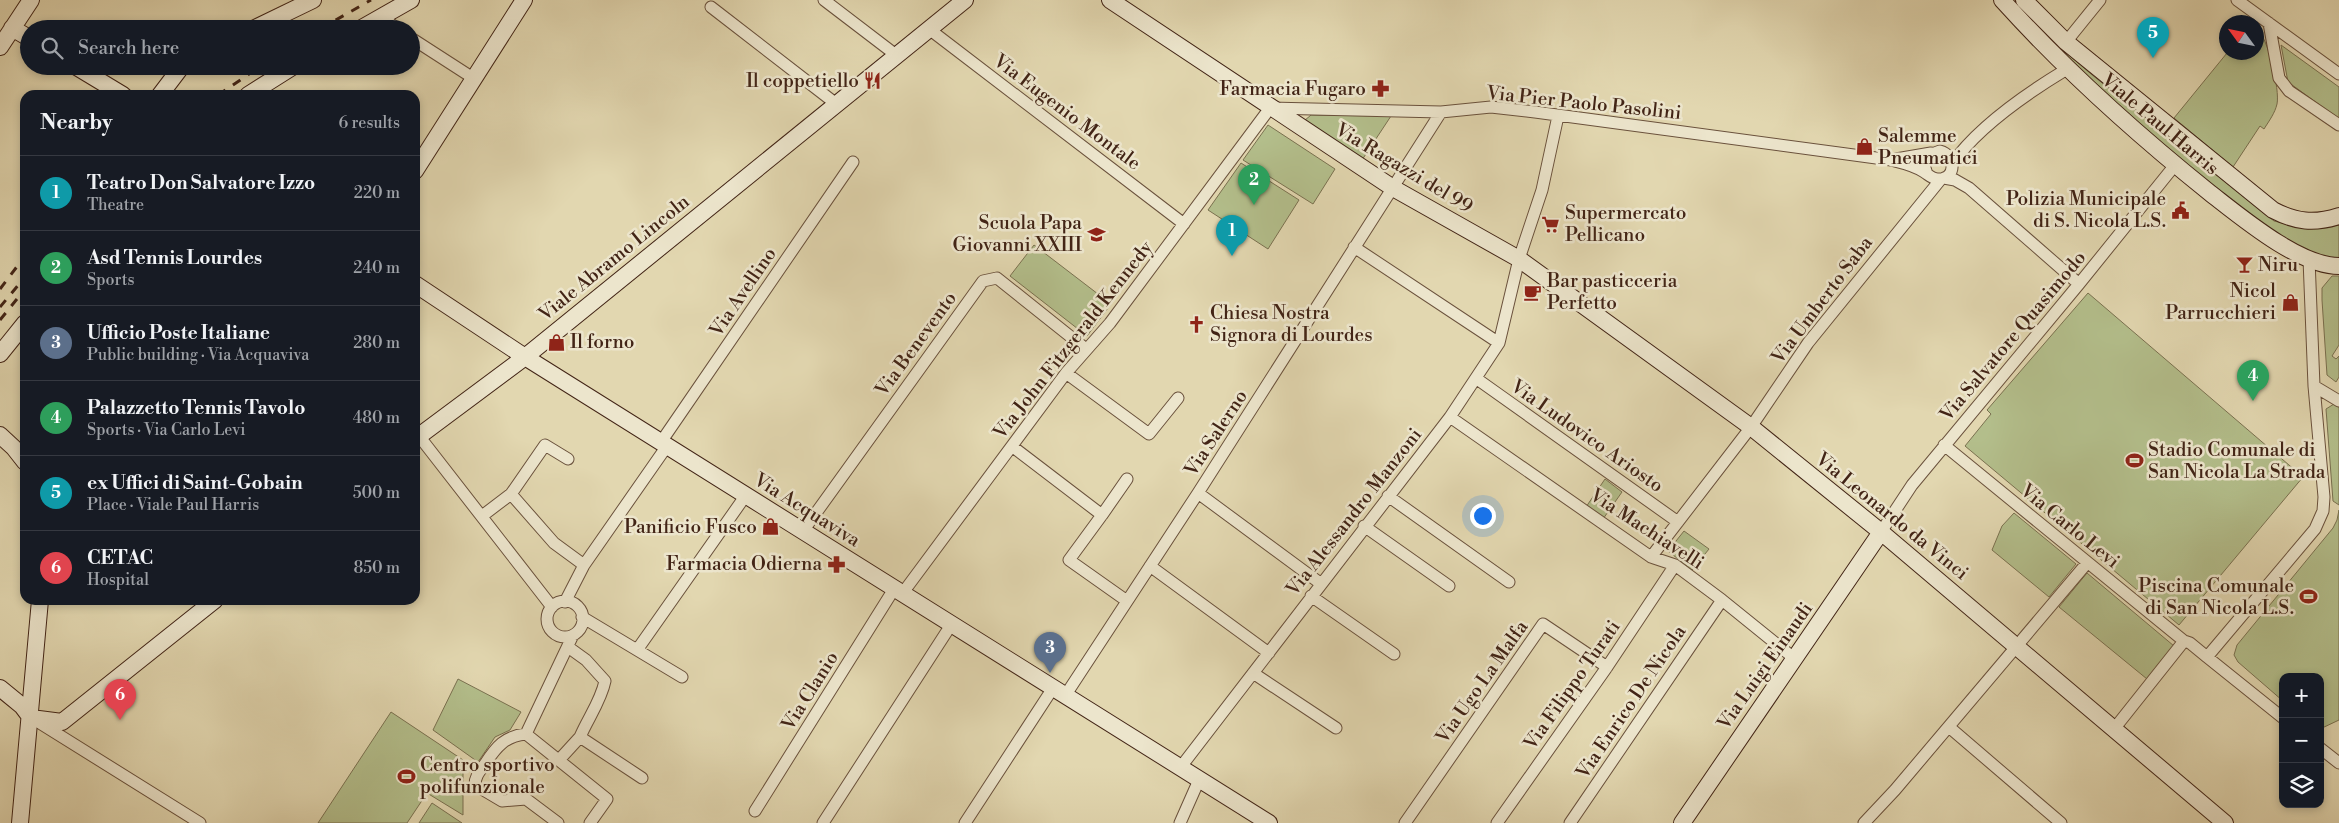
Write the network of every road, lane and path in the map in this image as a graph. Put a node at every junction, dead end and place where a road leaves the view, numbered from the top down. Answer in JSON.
{"nodes":[{"id":1,"x":31,"y":0,"type":"edge"},
{"id":2,"x":313,"y":0,"type":"edge"},
{"id":3,"x":411,"y":0,"type":"edge"},
{"id":4,"x":524,"y":0,"type":"edge"},
{"id":5,"x":824,"y":0,"type":"edge"},
{"id":6,"x":964,"y":0,"type":"edge"},
{"id":7,"x":1110,"y":0,"type":"edge"},
{"id":8,"x":2002,"y":0,"type":"edge"},
{"id":9,"x":2024,"y":0,"type":"edge"},
{"id":10,"x":2100,"y":0,"type":"edge"},
{"id":11,"x":2237,"y":0,"type":"edge"},
{"id":12,"x":711,"y":7,"type":"dead end"},
{"id":13,"x":380,"y":17,"type":"junction"},
{"id":14,"x":272,"y":20,"type":"edge"},
{"id":15,"x":375,"y":20,"type":"edge"},
{"id":16,"x":384,"y":20,"type":"edge"},
{"id":17,"x":2269,"y":23,"type":"junction"},
{"id":18,"x":929,"y":29,"type":"junction"},
{"id":19,"x":5,"y":35,"type":"edge"},
{"id":20,"x":20,"y":37,"type":"edge"},
{"id":21,"x":2066,"y":42,"type":"junction"},
{"id":22,"x":420,"y":44,"type":"edge"},
{"id":23,"x":896,"y":55,"type":"junction"},
{"id":24,"x":2066,"y":69,"type":"junction"},
{"id":25,"x":2339,"y":74,"type":"edge"},
{"id":26,"x":91,"y":75,"type":"edge"},
{"id":27,"x":175,"y":75,"type":"edge"},
{"id":28,"x":280,"y":75,"type":"edge"},
{"id":29,"x":473,"y":78,"type":"junction"},
{"id":30,"x":115,"y":90,"type":"edge"},
{"id":31,"x":164,"y":90,"type":"edge"},
{"id":32,"x":256,"y":90,"type":"edge"},
{"id":33,"x":835,"y":103,"type":"junction"},
{"id":34,"x":1270,"y":108,"type":"junction"},
{"id":35,"x":1441,"y":112,"type":"junction"},
{"id":36,"x":1558,"y":116,"type":"junction"},
{"id":37,"x":2339,"y":126,"type":"edge"},
{"id":38,"x":1973,"y":139,"type":"junction"},
{"id":39,"x":1935,"y":152,"type":"junction"},
{"id":40,"x":1891,"y":160,"type":"junction"},
{"id":41,"x":853,"y":162,"type":"dead end"},
{"id":42,"x":420,"y":163,"type":"edge"},
{"id":43,"x":2175,"y":165,"type":"junction"},
{"id":44,"x":1952,"y":166,"type":"junction"},
{"id":45,"x":1935,"y":177,"type":"junction"},
{"id":46,"x":1393,"y":188,"type":"junction"},
{"id":47,"x":1969,"y":188,"type":"junction"},
{"id":48,"x":2339,"y":216,"type":"edge"},
{"id":49,"x":1184,"y":224,"type":"junction"},
{"id":50,"x":1354,"y":247,"type":"junction"},
{"id":51,"x":1519,"y":259,"type":"junction"},
{"id":52,"x":2308,"y":259,"type":"junction"},
{"id":53,"x":2339,"y":266,"type":"edge"},
{"id":54,"x":2079,"y":284,"type":"junction"},
{"id":55,"x":420,"y":287,"type":"edge"},
{"id":56,"x":20,"y":329,"type":"edge"},
{"id":57,"x":1500,"y":343,"type":"junction"},
{"id":58,"x":1086,"y":349,"type":"junction"},
{"id":59,"x":0,"y":354,"type":"edge"},
{"id":60,"x":525,"y":357,"type":"junction"},
{"id":61,"x":1066,"y":373,"type":"junction"},
{"id":62,"x":1477,"y":378,"type":"junction"},
{"id":63,"x":2314,"y":386,"type":"junction"},
{"id":64,"x":1178,"y":398,"type":"dead end"},
{"id":65,"x":2339,"y":401,"type":"edge"},
{"id":66,"x":1450,"y":417,"type":"junction"},
{"id":67,"x":1751,"y":427,"type":"junction"},
{"id":68,"x":0,"y":435,"type":"edge"},
{"id":69,"x":420,"y":436,"type":"edge"},
{"id":70,"x":420,"y":442,"type":"edge"},
{"id":71,"x":664,"y":444,"type":"junction"},
{"id":72,"x":1944,"y":445,"type":"junction"},
{"id":73,"x":1013,"y":447,"type":"junction"},
{"id":74,"x":20,"y":456,"type":"edge"},
{"id":75,"x":568,"y":459,"type":"dead end"},
{"id":76,"x":1127,"y":479,"type":"dead end"},
{"id":77,"x":1198,"y":492,"type":"junction"},
{"id":78,"x":511,"y":494,"type":"junction"},
{"id":79,"x":746,"y":496,"type":"junction"},
{"id":80,"x":1388,"y":496,"type":"junction"},
{"id":81,"x":1102,"y":515,"type":"junction"},
{"id":82,"x":482,"y":516,"type":"junction"},
{"id":83,"x":1678,"y":522,"type":"junction"},
{"id":84,"x":1364,"y":526,"type":"junction"},
{"id":85,"x":802,"y":531,"type":"junction"},
{"id":86,"x":1881,"y":532,"type":"junction"},
{"id":87,"x":1651,"y":557,"type":"junction"},
{"id":88,"x":2087,"y":563,"type":"junction"},
{"id":89,"x":584,"y":565,"type":"junction"},
{"id":90,"x":1675,"y":565,"type":"junction"},
{"id":91,"x":1150,"y":566,"type":"junction"},
{"id":92,"x":1509,"y":582,"type":"dead end"},
{"id":93,"x":1320,"y":583,"type":"junction"},
{"id":94,"x":1449,"y":586,"type":"dead end"},
{"id":95,"x":898,"y":591,"type":"junction"},
{"id":96,"x":1310,"y":596,"type":"junction"},
{"id":97,"x":1722,"y":600,"type":"junction"},
{"id":98,"x":1127,"y":601,"type":"junction"},
{"id":99,"x":565,"y":602,"type":"junction"},
{"id":100,"x":40,"y":605,"type":"edge"},
{"id":101,"x":208,"y":605,"type":"edge"},
{"id":102,"x":552,"y":607,"type":"junction"},
{"id":103,"x":582,"y":617,"type":"junction"},
{"id":104,"x":951,"y":624,"type":"junction"},
{"id":105,"x":574,"y":635,"type":"junction"},
{"id":106,"x":2184,"y":641,"type":"junction"},
{"id":107,"x":568,"y":647,"type":"junction"},
{"id":108,"x":2018,"y":647,"type":"junction"},
{"id":109,"x":637,"y":650,"type":"junction"},
{"id":110,"x":1269,"y":653,"type":"junction"},
{"id":111,"x":1394,"y":654,"type":"dead end"},
{"id":112,"x":2208,"y":657,"type":"junction"},
{"id":113,"x":1795,"y":659,"type":"junction"},
{"id":114,"x":1607,"y":667,"type":"junction"},
{"id":115,"x":1253,"y":673,"type":"junction"},
{"id":116,"x":682,"y":677,"type":"dead end"},
{"id":117,"x":0,"y":688,"type":"edge"},
{"id":118,"x":1059,"y":692,"type":"junction"},
{"id":119,"x":2279,"y":715,"type":"edge"},
{"id":120,"x":31,"y":718,"type":"junction"},
{"id":121,"x":1949,"y":727,"type":"junction"},
{"id":122,"x":1336,"y":728,"type":"dead end"},
{"id":123,"x":2114,"y":729,"type":"junction"},
{"id":124,"x":526,"y":734,"type":"junction"},
{"id":125,"x":580,"y":737,"type":"junction"},
{"id":126,"x":2324,"y":751,"type":"edge"},
{"id":127,"x":559,"y":760,"type":"junction"},
{"id":128,"x":2339,"y":763,"type":"edge"},
{"id":129,"x":1180,"y":768,"type":"junction"},
{"id":130,"x":642,"y":778,"type":"dead end"},
{"id":131,"x":1199,"y":780,"type":"junction"},
{"id":132,"x":755,"y":811,"type":"dead end"},
{"id":133,"x":2216,"y":820,"type":"edge"},
{"id":134,"x":20,"y":823,"type":"edge"},
{"id":135,"x":200,"y":823,"type":"edge"},
{"id":136,"x":558,"y":823,"type":"edge"},
{"id":137,"x":590,"y":823,"type":"edge"},
{"id":138,"x":823,"y":823,"type":"edge"},
{"id":139,"x":966,"y":823,"type":"edge"},
{"id":140,"x":1180,"y":823,"type":"edge"},
{"id":141,"x":1269,"y":823,"type":"edge"},
{"id":142,"x":1404,"y":823,"type":"edge"},
{"id":143,"x":1497,"y":823,"type":"edge"},
{"id":144,"x":1570,"y":823,"type":"edge"},
{"id":145,"x":1682,"y":823,"type":"edge"},
{"id":146,"x":1864,"y":823,"type":"edge"},
{"id":147,"x":2061,"y":823,"type":"edge"}],
"edges":[{"from":1,"to":19,"type":"street"},
{"from":2,"to":14,"type":"street"},
{"from":3,"to":13,"type":"street"},
{"from":4,"to":29,"type":"street"},
{"from":5,"to":23,"type":"street"},
{"from":6,"to":18,"type":"street","name":"Viale Abramo Lincoln"},
{"from":7,"to":34,"type":"street","name":"Via Ragazzi del 99"},
{"from":8,"to":24,"type":"street","name":"Viale Paul Harris"},
{"from":9,"to":21,"type":"street","name":"Viale Paul Harris"},
{"from":10,"to":21,"type":"street"},
{"from":11,"to":17,"type":"street"},
{"from":12,"to":33,"type":"street"},
{"from":13,"to":15,"type":"street"},
{"from":13,"to":16,"type":"street"},
{"from":17,"to":25,"type":"street"},
{"from":17,"to":37,"type":"street"},
{"from":18,"to":23,"type":"street","name":"Viale Abramo Lincoln"},
{"from":18,"to":49,"type":"street","name":"Via Eugenio Montale"},
{"from":19,"to":20,"type":"street"},
{"from":21,"to":48,"type":"street","name":"Viale Paul Harris"},
{"from":22,"to":29,"type":"street"},
{"from":23,"to":33,"type":"street","name":"Viale Abramo Lincoln"},
{"from":24,"to":38,"type":"street","name":"Via Pier Paolo Pasolini"},
{"from":24,"to":43,"type":"street","name":"Viale Paul Harris"},
{"from":26,"to":30,"type":"street"},
{"from":27,"to":31,"type":"street"},
{"from":28,"to":32,"type":"street"},
{"from":29,"to":42,"type":"street"},
{"from":33,"to":60,"type":"street","name":"Viale Abramo Lincoln"},
{"from":34,"to":35,"type":"street","name":"Via Pier Paolo Pasolini"},
{"from":34,"to":46,"type":"street","name":"Via Ragazzi del 99"},
{"from":34,"to":49,"type":"street","name":"Via John Fitzgerald Kennedy"},
{"from":35,"to":36,"type":"street","name":"Via Pier Paolo Pasolini"},
{"from":35,"to":46,"type":"street","name":"Via Salerno"},
{"from":36,"to":40,"type":"street","name":"Via Pier Paolo Pasolini"},
{"from":36,"to":51,"type":"street","name":"Via Alessandro Manzoni"},
{"from":38,"to":39,"type":"street","name":"Via Pier Paolo Pasolini"},
{"from":38,"to":44,"type":"street","name":"Via Pier Paolo Pasolini"},
{"from":39,"to":40,"type":"street","name":"Via Pier Paolo Pasolini"},
{"from":39,"to":44,"type":"street"},
{"from":39,"to":45,"type":"street","name":"Via Umberto Saba"},
{"from":40,"to":45,"type":"street","name":"Via Pier Paolo Pasolini"},
{"from":41,"to":71,"type":"street","name":"Via Avellino"},
{"from":43,"to":52,"type":"street","name":"Viale Paul Harris"},
{"from":43,"to":54,"type":"street","name":"Via Salvatore Quasimodo"},
{"from":44,"to":45,"type":"street","name":"Via Pier Paolo Pasolini"},
{"from":44,"to":47,"type":"street"},
{"from":45,"to":47,"type":"street"},
{"from":45,"to":67,"type":"street","name":"Via Umberto Saba"},
{"from":46,"to":50,"type":"street","name":"Via Salerno"},
{"from":46,"to":51,"type":"street","name":"Via Ragazzi del 99"},
{"from":47,"to":54,"type":"street"},
{"from":49,"to":58,"type":"street","name":"Via John Fitzgerald Kennedy"},
{"from":50,"to":57,"type":"street"},
{"from":50,"to":77,"type":"street","name":"Via Salerno"},
{"from":51,"to":57,"type":"street","name":"Via Alessandro Manzoni"},
{"from":51,"to":67,"type":"street","name":"Via Leonardo da Vinci"},
{"from":52,"to":53,"type":"street","name":"Viale Paul Harris"},
{"from":52,"to":63,"type":"street"},
{"from":54,"to":72,"type":"street","name":"Via Salvatore Quasimodo"},
{"from":55,"to":60,"type":"street","name":"Via Acquaviva"},
{"from":56,"to":59,"type":"street"},
{"from":57,"to":62,"type":"street","name":"Via Alessandro Manzoni"},
{"from":58,"to":61,"type":"street","name":"Via John Fitzgerald Kennedy"},
{"from":58,"to":85,"type":"street","name":"Via Benevento"},
{"from":60,"to":69,"type":"street","name":"Viale Abramo Lincoln"},
{"from":60,"to":71,"type":"street","name":"Via Acquaviva"},
{"from":61,"to":64,"type":"street"},
{"from":61,"to":73,"type":"street","name":"Via John Fitzgerald Kennedy"},
{"from":62,"to":66,"type":"street","name":"Via Alessandro Manzoni"},
{"from":62,"to":83,"type":"street","name":"Via Ludovico Ariosto"},
{"from":63,"to":65,"type":"street"},
{"from":63,"to":112,"type":"street"},
{"from":66,"to":80,"type":"street","name":"Via Alessandro Manzoni"},
{"from":66,"to":87,"type":"street","name":"Via Machiavelli"},
{"from":67,"to":83,"type":"street","name":"Via Umberto Saba"},
{"from":67,"to":86,"type":"street","name":"Via Leonardo da Vinci"},
{"from":68,"to":74,"type":"street"},
{"from":70,"to":82,"type":"street"},
{"from":71,"to":79,"type":"street","name":"Via Acquaviva"},
{"from":71,"to":89,"type":"street","name":"Via Avellino"},
{"from":72,"to":86,"type":"street","name":"Via Salvatore Quasimodo"},
{"from":72,"to":88,"type":"street","name":"Via Carlo Levi"},
{"from":73,"to":81,"type":"street"},
{"from":73,"to":95,"type":"street","name":"Via John Fitzgerald Kennedy"},
{"from":75,"to":78,"type":"street"},
{"from":76,"to":81,"type":"street"},
{"from":77,"to":91,"type":"street","name":"Via Salerno"},
{"from":77,"to":93,"type":"street"},
{"from":78,"to":82,"type":"street"},
{"from":78,"to":89,"type":"street"},
{"from":79,"to":85,"type":"street","name":"Via Acquaviva"},
{"from":79,"to":109,"type":"street"},
{"from":80,"to":84,"type":"street","name":"Via Alessandro Manzoni"},
{"from":80,"to":92,"type":"street"},
{"from":81,"to":98,"type":"street"},
{"from":82,"to":102,"type":"street"},
{"from":83,"to":87,"type":"street","name":"Via Umberto Saba"},
{"from":84,"to":93,"type":"street","name":"Via Alessandro Manzoni"},
{"from":84,"to":94,"type":"street"},
{"from":85,"to":95,"type":"street","name":"Via Acquaviva"},
{"from":86,"to":108,"type":"street","name":"Via Leonardo da Vinci"},
{"from":86,"to":113,"type":"street","name":"Via Luigi Einaudi"},
{"from":87,"to":90,"type":"street","name":"Via Machiavelli"},
{"from":88,"to":106,"type":"street","name":"Via Carlo Levi"},
{"from":88,"to":108,"type":"street"},
{"from":89,"to":99,"type":"street","name":"Via Avellino"},
{"from":90,"to":97,"type":"street","name":"Via Machiavelli"},
{"from":90,"to":114,"type":"street","name":"Via Filippo Turati"},
{"from":91,"to":98,"type":"street","name":"Via Salerno"},
{"from":91,"to":110,"type":"street"},
{"from":93,"to":96,"type":"street","name":"Via Alessandro Manzoni"},
{"from":95,"to":104,"type":"street","name":"Via Acquaviva"},
{"from":95,"to":132,"type":"street","name":"Via Clanio"},
{"from":96,"to":110,"type":"street","name":"Via Alessandro Manzoni"},
{"from":96,"to":111,"type":"street"},
{"from":97,"to":113,"type":"street","name":"Via Machiavelli"},
{"from":97,"to":144,"type":"street","name":"Via Enrico De Nicola"},
{"from":98,"to":118,"type":"street","name":"Via Salerno"},
{"from":99,"to":102,"type":"street"},
{"from":99,"to":103,"type":"street"},
{"from":100,"to":120,"type":"street"},
{"from":101,"to":120,"type":"street"},
{"from":102,"to":105,"type":"street"},
{"from":103,"to":105,"type":"street"},
{"from":103,"to":109,"type":"street"},
{"from":104,"to":118,"type":"street","name":"Via Acquaviva"},
{"from":104,"to":138,"type":"street"},
{"from":105,"to":107,"type":"street"},
{"from":106,"to":112,"type":"street","name":"Via Carlo Levi"},
{"from":106,"to":123,"type":"street"},
{"from":107,"to":124,"type":"street"},
{"from":107,"to":125,"type":"street"},
{"from":108,"to":121,"type":"street"},
{"from":108,"to":123,"type":"street","name":"Via Leonardo da Vinci"},
{"from":109,"to":116,"type":"street"},
{"from":110,"to":115,"type":"street","name":"Via Alessandro Manzoni"},
{"from":112,"to":119,"type":"street","name":"Via Carlo Levi"},
{"from":113,"to":145,"type":"street","name":"Via Luigi Einaudi"},
{"from":114,"to":142,"type":"street","name":"Via Ugo La Malfa"},
{"from":114,"to":143,"type":"street","name":"Via Filippo Turati"},
{"from":115,"to":122,"type":"street"},
{"from":115,"to":129,"type":"street","name":"Via Alessandro Manzoni"},
{"from":117,"to":120,"type":"street"},
{"from":118,"to":129,"type":"street","name":"Via Acquaviva"},
{"from":118,"to":139,"type":"street","name":"Via Salerno"},
{"from":120,"to":134,"type":"street"},
{"from":120,"to":135,"type":"street"},
{"from":121,"to":146,"type":"street"},
{"from":121,"to":147,"type":"street"},
{"from":123,"to":133,"type":"street","name":"Via Leonardo da Vinci"},
{"from":124,"to":127,"type":"street"},
{"from":124,"to":136,"type":"street"},
{"from":125,"to":127,"type":"street"},
{"from":125,"to":130,"type":"street"},
{"from":126,"to":128,"type":"street"},
{"from":127,"to":137,"type":"street"},
{"from":129,"to":131,"type":"street","name":"Via Acquaviva"},
{"from":131,"to":140,"type":"street"},
{"from":131,"to":141,"type":"street","name":"Via Acquaviva"}]}
